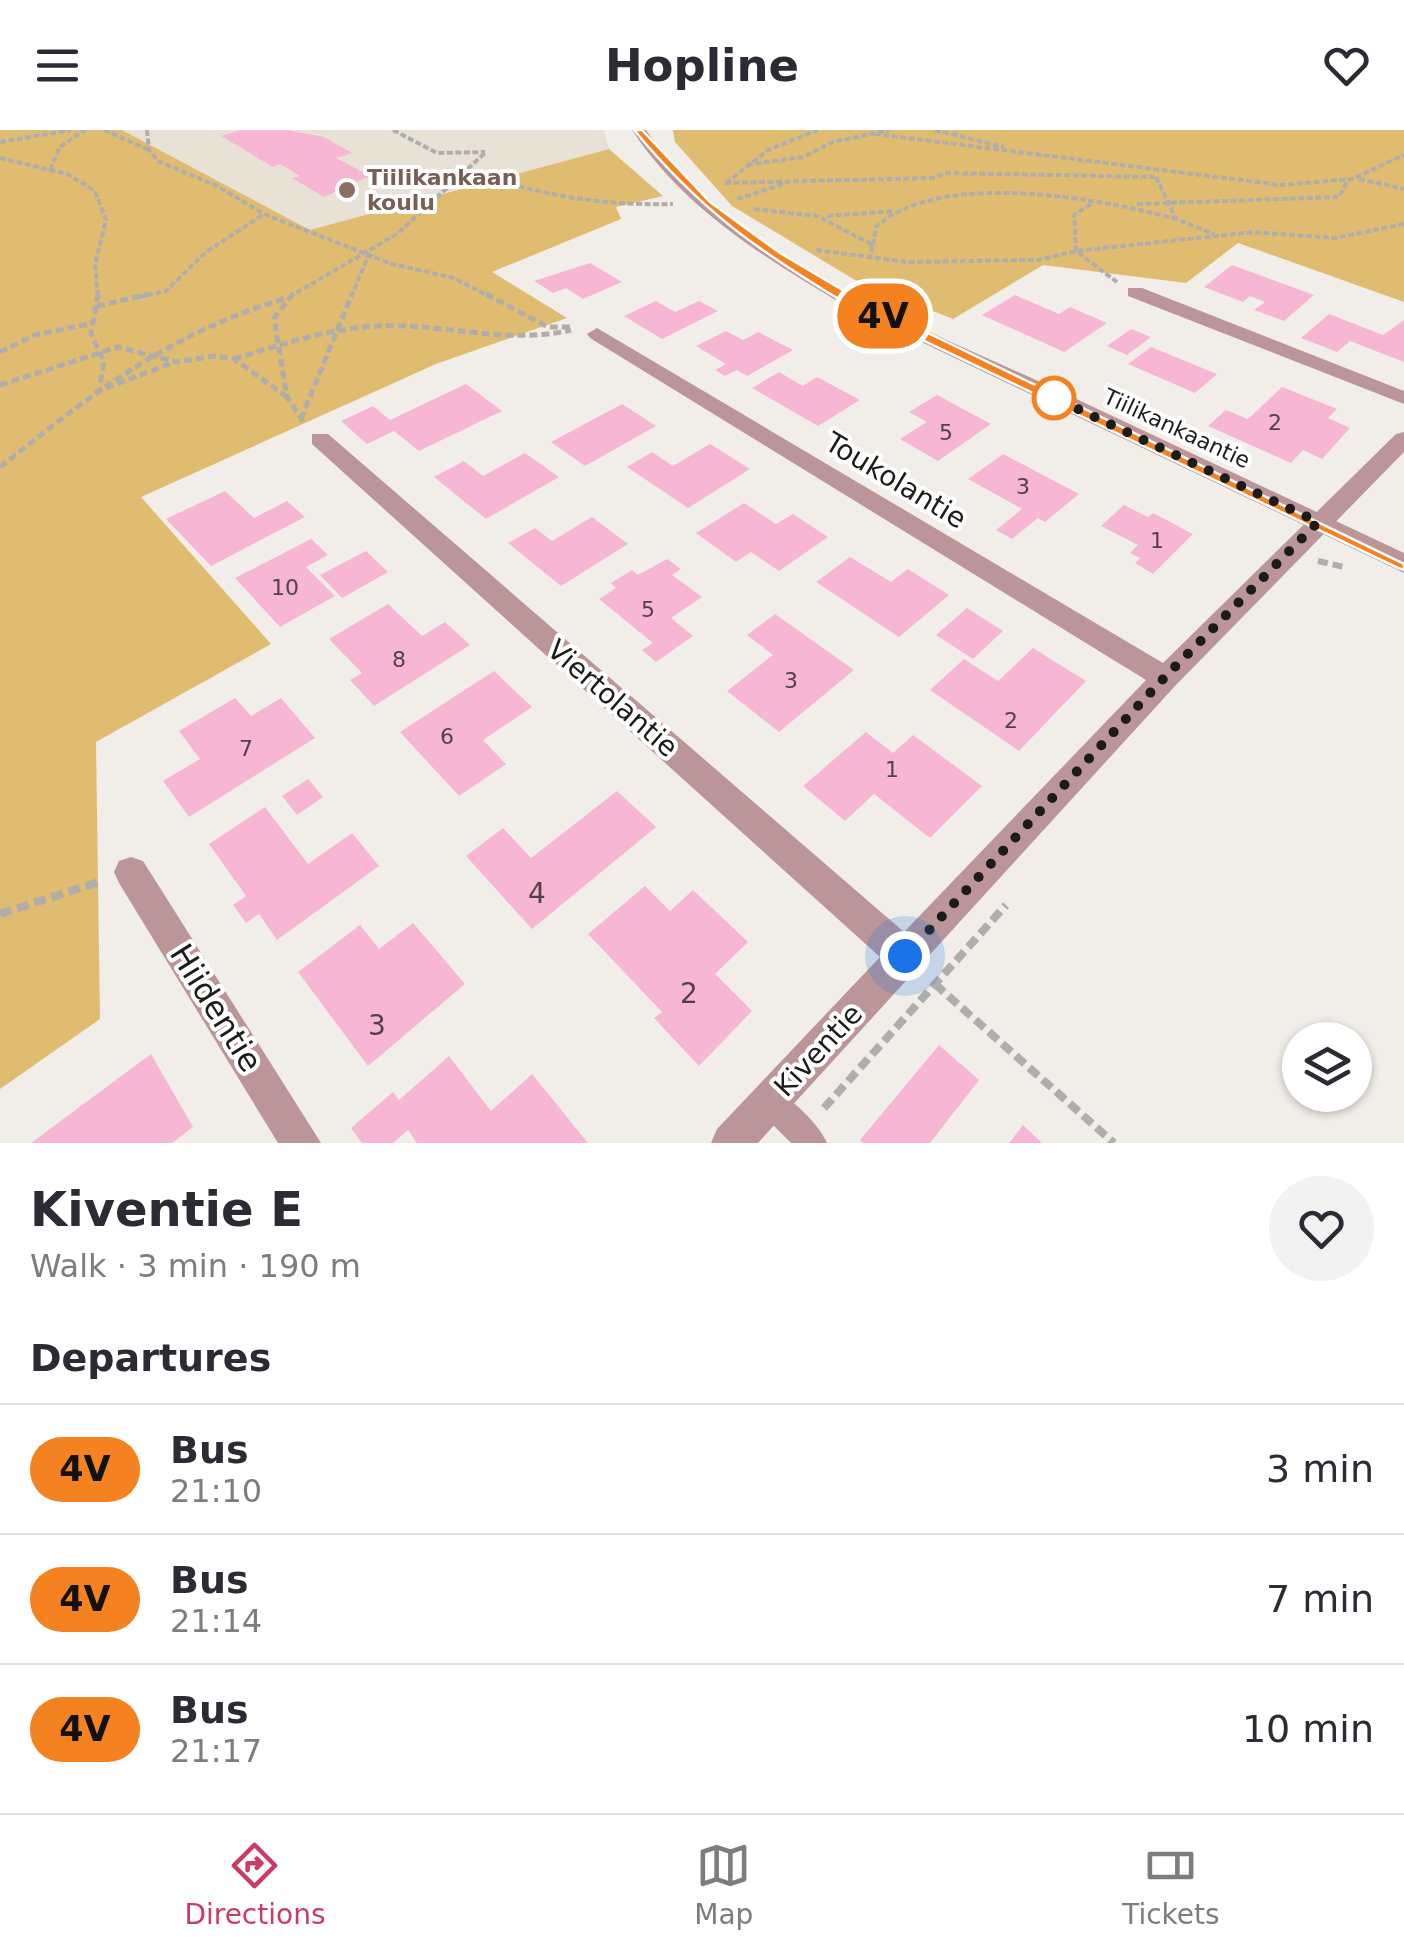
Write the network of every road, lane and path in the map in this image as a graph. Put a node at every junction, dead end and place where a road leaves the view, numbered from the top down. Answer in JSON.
{"nodes":[{"id":1,"x":71,"y":130,"type":"edge"},
{"id":2,"x":85,"y":130,"type":"edge"},
{"id":3,"x":104,"y":130,"type":"edge"},
{"id":4,"x":147,"y":130,"type":"edge"},
{"id":5,"x":393,"y":130,"type":"edge"},
{"id":6,"x":639,"y":130,"type":"edge"},
{"id":7,"x":818,"y":130,"type":"edge"},
{"id":8,"x":890,"y":130,"type":"edge"},
{"id":9,"x":935,"y":130,"type":"edge"},
{"id":10,"x":15,"y":131,"type":"edge"},
{"id":11,"x":61,"y":131,"type":"edge"},
{"id":12,"x":874,"y":134,"type":"junction"},
{"id":13,"x":11,"y":140,"type":"junction"},
{"id":14,"x":0,"y":142,"type":"edge"},
{"id":15,"x":66,"y":142,"type":"junction"},
{"id":16,"x":148,"y":150,"type":"junction"},
{"id":17,"x":1404,"y":154,"type":"edge"},
{"id":18,"x":1045,"y":156,"type":"junction"},
{"id":19,"x":0,"y":158,"type":"edge"},
{"id":20,"x":50,"y":162,"type":"junction"},
{"id":21,"x":32,"y":166,"type":"junction"},
{"id":22,"x":50,"y":170,"type":"junction"},
{"id":23,"x":470,"y":171,"type":"junction"},
{"id":24,"x":1155,"y":174,"type":"junction"},
{"id":25,"x":1350,"y":179,"type":"junction"},
{"id":26,"x":796,"y":180,"type":"junction"},
{"id":27,"x":725,"y":183,"type":"dead end"},
{"id":28,"x":504,"y":185,"type":"junction"},
{"id":29,"x":448,"y":187,"type":"junction"},
{"id":30,"x":1404,"y":189,"type":"edge"},
{"id":31,"x":682,"y":202,"type":"dead end"},
{"id":32,"x":1168,"y":203,"type":"junction"},
{"id":33,"x":1090,"y":204,"type":"junction"},
{"id":34,"x":1131,"y":204,"type":"junction"},
{"id":35,"x":708,"y":205,"type":"junction"},
{"id":36,"x":736,"y":207,"type":"dead end"},
{"id":37,"x":747,"y":209,"type":"dead end"},
{"id":38,"x":896,"y":211,"type":"junction"},
{"id":39,"x":264,"y":214,"type":"junction"},
{"id":40,"x":824,"y":216,"type":"junction"},
{"id":41,"x":1176,"y":219,"type":"junction"},
{"id":42,"x":1404,"y":224,"type":"edge"},
{"id":43,"x":1220,"y":236,"type":"junction"},
{"id":44,"x":873,"y":245,"type":"junction"},
{"id":45,"x":1076,"y":251,"type":"junction"},
{"id":46,"x":368,"y":253,"type":"junction"},
{"id":47,"x":775,"y":256,"type":"junction"},
{"id":48,"x":869,"y":257,"type":"junction"},
{"id":49,"x":1136,"y":292,"type":"joint"},
{"id":50,"x":287,"y":298,"type":"junction"},
{"id":51,"x":96,"y":306,"type":"junction"},
{"id":52,"x":88,"y":324,"type":"junction"},
{"id":53,"x":587,"y":331,"type":"junction"},
{"id":54,"x":338,"y":333,"type":"junction"},
{"id":55,"x":281,"y":348,"type":"junction"},
{"id":56,"x":0,"y":352,"type":"edge"},
{"id":57,"x":98,"y":352,"type":"junction"},
{"id":58,"x":144,"y":354,"type":"junction"},
{"id":59,"x":234,"y":359,"type":"junction"},
{"id":60,"x":176,"y":362,"type":"junction"},
{"id":61,"x":0,"y":385,"type":"edge"},
{"id":62,"x":100,"y":385,"type":"junction"},
{"id":63,"x":90,"y":394,"type":"junction"},
{"id":64,"x":287,"y":397,"type":"junction"},
{"id":65,"x":1404,"y":398,"type":"edge"},
{"id":66,"x":310,"y":429,"type":"junction"},
{"id":67,"x":1404,"y":439,"type":"edge"},
{"id":68,"x":0,"y":467,"type":"edge"},
{"id":69,"x":1318,"y":522,"type":"junction"},
{"id":70,"x":1404,"y":564,"type":"edge"},
{"id":71,"x":1164,"y":678,"type":"junction"},
{"id":72,"x":131,"y":872,"type":"joint"},
{"id":73,"x":0,"y":914,"type":"edge"},
{"id":74,"x":905,"y":956,"type":"junction"},
{"id":75,"x":770,"y":1102,"type":"junction"},
{"id":76,"x":301,"y":1143,"type":"edge"},
{"id":77,"x":732,"y":1143,"type":"edge"},
{"id":78,"x":812,"y":1143,"type":"edge"},
{"id":79,"x":1114,"y":1143,"type":"edge"}],
"edges":[{"from":1,"to":11,"type":"path"},
{"from":2,"to":15,"type":"path"},
{"from":3,"to":16,"type":"path"},
{"from":4,"to":16,"type":"path"},
{"from":5,"to":23,"type":"path"},
{"from":6,"to":35,"type":"street","name":"Tiilikankaantie"},
{"from":7,"to":12,"type":"path"},
{"from":8,"to":12,"type":"path"},
{"from":9,"to":18,"type":"path"},
{"from":10,"to":13,"type":"path"},
{"from":11,"to":13,"type":"path"},
{"from":11,"to":15,"type":"path"},
{"from":12,"to":18,"type":"path"},
{"from":13,"to":14,"type":"path"},
{"from":15,"to":20,"type":"path"},
{"from":16,"to":39,"type":"path"},
{"from":17,"to":25,"type":"path"},
{"from":18,"to":24,"type":"path"},
{"from":19,"to":21,"type":"path"},
{"from":20,"to":21,"type":"path"},
{"from":20,"to":22,"type":"path"},
{"from":21,"to":22,"type":"path"},
{"from":22,"to":51,"type":"path"},
{"from":23,"to":28,"type":"path"},
{"from":23,"to":29,"type":"path"},
{"from":24,"to":25,"type":"path"},
{"from":24,"to":26,"type":"path"},
{"from":24,"to":32,"type":"path"},
{"from":25,"to":30,"type":"path"},
{"from":25,"to":32,"type":"path"},
{"from":26,"to":27,"type":"path"},
{"from":26,"to":35,"type":"path"},
{"from":28,"to":29,"type":"path"},
{"from":28,"to":31,"type":"path"},
{"from":29,"to":46,"type":"path"},
{"from":32,"to":34,"type":"path"},
{"from":32,"to":41,"type":"path"},
{"from":33,"to":34,"type":"path"},
{"from":33,"to":38,"type":"path"},
{"from":33,"to":45,"type":"path"},
{"from":34,"to":41,"type":"path"},
{"from":35,"to":36,"type":"path"},
{"from":35,"to":47,"type":"street","name":"Tiilikankaantie"},
{"from":37,"to":40,"type":"path"},
{"from":38,"to":40,"type":"path"},
{"from":38,"to":44,"type":"path"},
{"from":39,"to":46,"type":"path"},
{"from":39,"to":51,"type":"path"},
{"from":40,"to":44,"type":"path"},
{"from":41,"to":43,"type":"path"},
{"from":42,"to":43,"type":"path"},
{"from":43,"to":45,"type":"path"},
{"from":44,"to":48,"type":"path"},
{"from":45,"to":48,"type":"path"},
{"from":45,"to":49,"type":"path"},
{"from":46,"to":50,"type":"path"},
{"from":46,"to":53,"type":"path"},
{"from":46,"to":54,"type":"path"},
{"from":47,"to":48,"type":"path"},
{"from":47,"to":69,"type":"street","name":"Tiilikankaantie"},
{"from":49,"to":65,"type":"street"},
{"from":50,"to":55,"type":"path"},
{"from":50,"to":58,"type":"path"},
{"from":51,"to":52,"type":"path"},
{"from":52,"to":56,"type":"path"},
{"from":52,"to":57,"type":"path"},
{"from":53,"to":54,"type":"path"},
{"from":53,"to":71,"type":"street","name":"Toukolantie"},
{"from":54,"to":55,"type":"path"},
{"from":54,"to":66,"type":"path"},
{"from":55,"to":59,"type":"path"},
{"from":55,"to":64,"type":"path"},
{"from":57,"to":58,"type":"path"},
{"from":57,"to":61,"type":"path"},
{"from":57,"to":62,"type":"path"},
{"from":58,"to":60,"type":"path"},
{"from":58,"to":62,"type":"path"},
{"from":59,"to":60,"type":"path"},
{"from":59,"to":64,"type":"path"},
{"from":60,"to":63,"type":"path"},
{"from":62,"to":63,"type":"path"},
{"from":63,"to":68,"type":"path"},
{"from":64,"to":66,"type":"path"},
{"from":66,"to":74,"type":"street","name":"Viertolantie"},
{"from":67,"to":69,"type":"street","name":"Kiventie"},
{"from":69,"to":70,"type":"street","name":"Tiilikankaantie"},
{"from":69,"to":71,"type":"street","name":"Kiventie"},
{"from":71,"to":74,"type":"street","name":"Kiventie"},
{"from":72,"to":73,"type":"path"},
{"from":72,"to":76,"type":"street","name":"Hiidentie"},
{"from":74,"to":75,"type":"street","name":"Kiventie"},
{"from":74,"to":79,"type":"path"},
{"from":75,"to":77,"type":"street","name":"Kiventie"},
{"from":75,"to":78,"type":"lane"}]}
